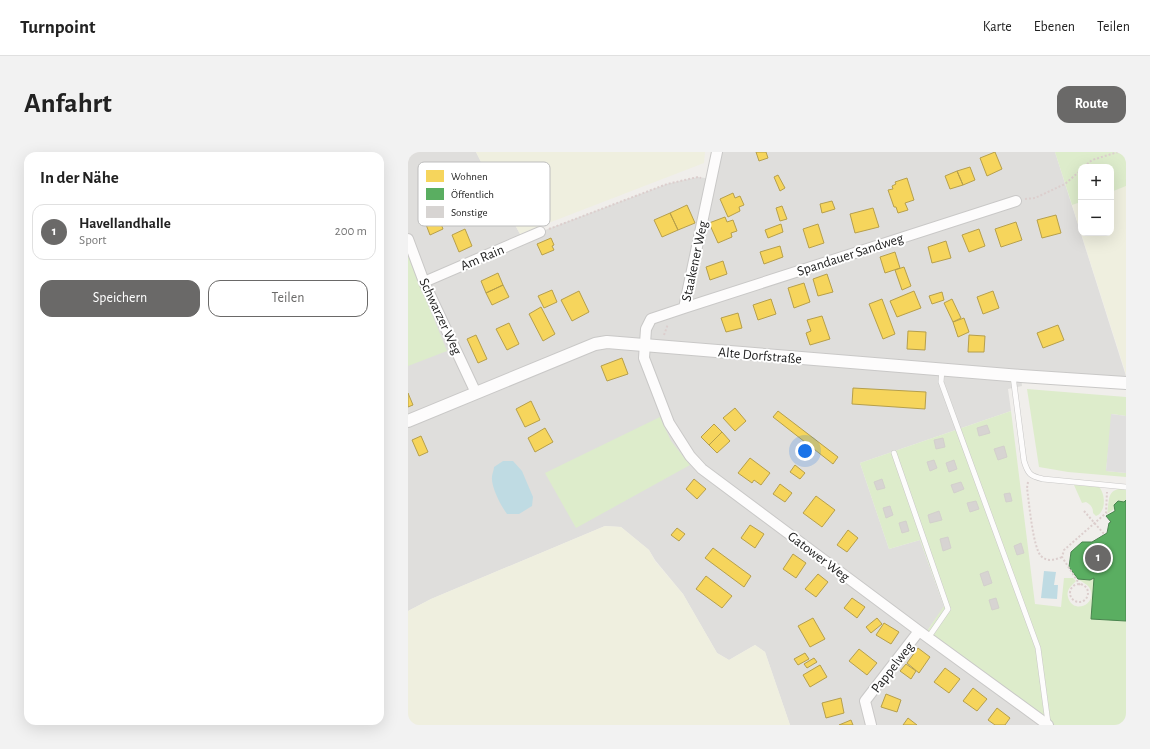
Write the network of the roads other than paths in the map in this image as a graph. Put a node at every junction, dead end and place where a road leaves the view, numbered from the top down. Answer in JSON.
{"nodes":[{"id":1,"x":717,"y":152,"type":"edge"},
{"id":2,"x":1016,"y":201,"type":"road end"},
{"id":3,"x":540,"y":232,"type":"road end"},
{"id":4,"x":408,"y":239,"type":"edge"},
{"id":5,"x":424,"y":282,"type":"junction"},
{"id":6,"x":684,"y":308,"type":"junction"},
{"id":7,"x":645,"y":346,"type":"junction"},
{"id":8,"x":942,"y":369,"type":"junction"},
{"id":9,"x":1013,"y":375,"type":"junction"},
{"id":10,"x":1126,"y":383,"type":"edge"},
{"id":11,"x":476,"y":393,"type":"junction"},
{"id":12,"x":408,"y":421,"type":"edge"},
{"id":13,"x":894,"y":453,"type":"dead end"},
{"id":14,"x":1126,"y":487,"type":"edge"},
{"id":15,"x":919,"y":631,"type":"junction"},
{"id":16,"x":928,"y":638,"type":"junction"},
{"id":17,"x":871,"y":725,"type":"edge"},
{"id":18,"x":1048,"y":725,"type":"edge"}],
"edges":[{"from":1,"to":6,"type":"street","name":"Staakener Weg"},
{"from":2,"to":6,"type":"street","name":"Spandauer Sandweg"},
{"from":3,"to":5,"type":"street","name":"Am Rain"},
{"from":4,"to":5,"type":"street","name":"Schwarzer Weg"},
{"from":5,"to":11,"type":"street","name":"Schwarzer Weg"},
{"from":6,"to":7,"type":"street","name":"Staakener Weg"},
{"from":7,"to":8,"type":"street","name":"Alte Dorfstraße"},
{"from":7,"to":11,"type":"street","name":"Alte Dorfstraße"},
{"from":7,"to":15,"type":"street","name":"Gatower Weg"},
{"from":8,"to":9,"type":"street","name":"Alte Dorfstraße"},
{"from":8,"to":18,"type":"lane"},
{"from":9,"to":10,"type":"street","name":"Alte Dorfstraße"},
{"from":9,"to":14,"type":"lane"},
{"from":11,"to":12,"type":"street","name":"Alte Dorfstraße"},
{"from":13,"to":16,"type":"lane"},
{"from":15,"to":16,"type":"street","name":"Gatower Weg"},
{"from":15,"to":17,"type":"street","name":"Pappelweg"},
{"from":16,"to":18,"type":"street","name":"Gatower Weg"}]}
